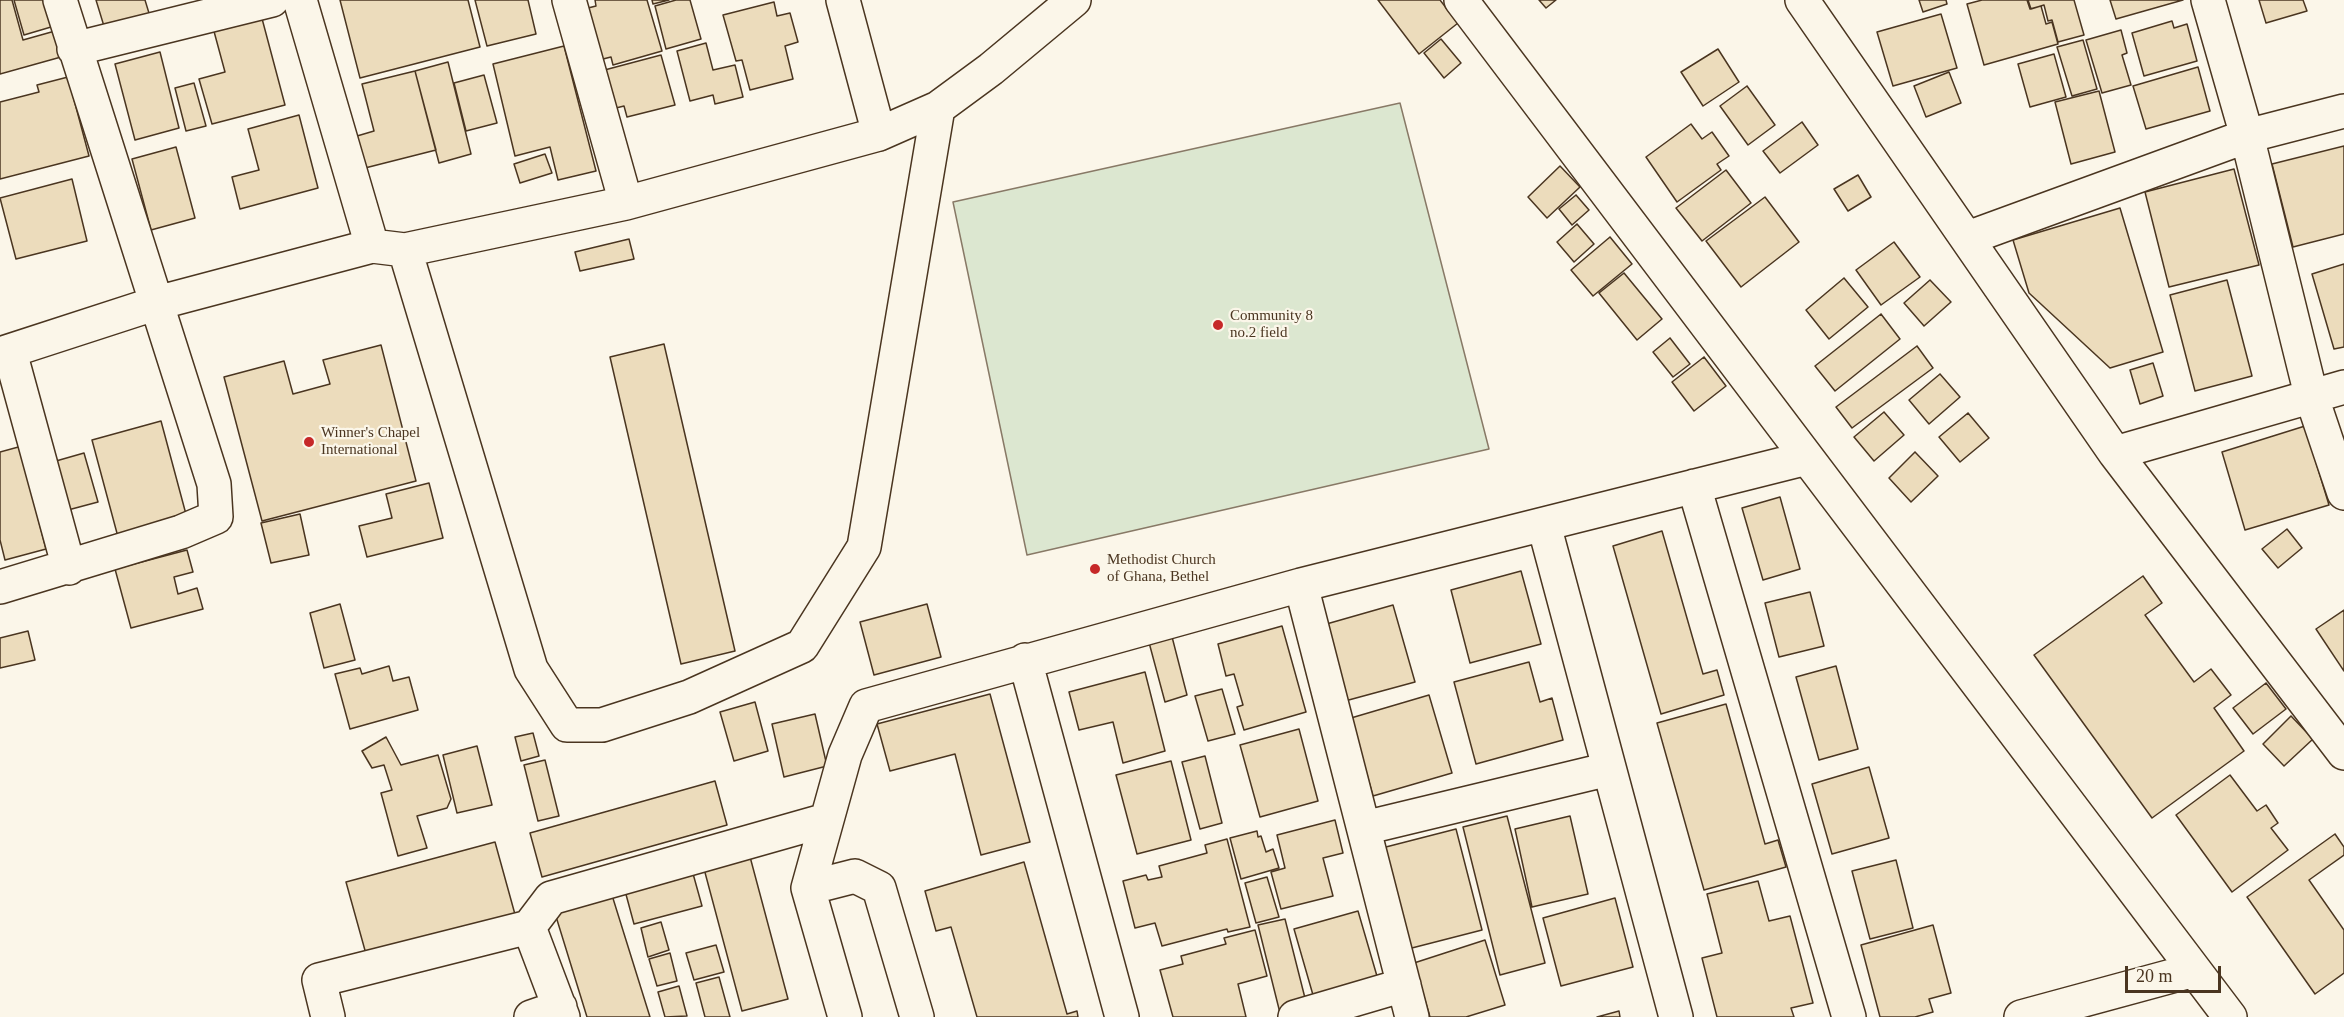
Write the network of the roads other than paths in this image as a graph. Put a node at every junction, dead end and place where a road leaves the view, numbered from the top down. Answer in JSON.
{"nodes":[{"id":1,"x":60,"y":0,"type":"edge"},
{"id":2,"x":272,"y":0,"type":"edge"},
{"id":3,"x":300,"y":0,"type":"edge"},
{"id":4,"x":569,"y":0,"type":"edge"},
{"id":5,"x":843,"y":0,"type":"edge"},
{"id":6,"x":1074,"y":0,"type":"edge"},
{"id":7,"x":1461,"y":0,"type":"edge"},
{"id":8,"x":1802,"y":0,"type":"edge"},
{"id":9,"x":2208,"y":0,"type":"edge"},
{"id":10,"x":74,"y":50,"type":"junction"},
{"id":11,"x":938,"y":108,"type":"junction"},
{"id":12,"x":2344,"y":111,"type":"edge"},
{"id":13,"x":879,"y":134,"type":"junction"},
{"id":14,"x":2247,"y":136,"type":"junction"},
{"id":15,"x":626,"y":203,"type":"junction"},
{"id":16,"x":1968,"y":238,"type":"junction"},
{"id":17,"x":372,"y":246,"type":"junction"},
{"id":18,"x":405,"y":250,"type":"junction"},
{"id":19,"x":157,"y":303,"type":"junction"},
{"id":20,"x":5,"y":353,"type":"edge"},
{"id":21,"x":2344,"y":387,"type":"edge"},
{"id":22,"x":2311,"y":395,"type":"junction"},
{"id":23,"x":2115,"y":453,"type":"junction"},
{"id":24,"x":1807,"y":458,"type":"junction"},
{"id":25,"x":1694,"y":486,"type":"junction"},
{"id":26,"x":2344,"y":493,"type":"edge"},
{"id":27,"x":1544,"y":525,"type":"junction"},
{"id":28,"x":69,"y":568,"type":"junction"},
{"id":29,"x":1301,"y":585,"type":"junction"},
{"id":30,"x":0,"y":587,"type":"edge"},
{"id":31,"x":1025,"y":660,"type":"junction"},
{"id":32,"x":2344,"y":753,"type":"edge"},
{"id":33,"x":1609,"y":770,"type":"junction"},
{"id":34,"x":826,"y":820,"type":"junction"},
{"id":35,"x":1364,"y":828,"type":"junction"},
{"id":36,"x":808,"y":888,"type":"junction"},
{"id":37,"x":529,"y":927,"type":"junction"},
{"id":38,"x":2194,"y":970,"type":"junction"},
{"id":39,"x":1404,"y":986,"type":"junction"},
{"id":40,"x":551,"y":1014,"type":"edge"},
{"id":41,"x":328,"y":1017,"type":"edge"},
{"id":42,"x":845,"y":1017,"type":"edge"},
{"id":43,"x":917,"y":1017,"type":"edge"},
{"id":44,"x":1122,"y":1017,"type":"edge"},
{"id":45,"x":1295,"y":1017,"type":"edge"},
{"id":46,"x":1412,"y":1017,"type":"edge"},
{"id":47,"x":1676,"y":1017,"type":"edge"},
{"id":48,"x":1849,"y":1017,"type":"edge"},
{"id":49,"x":2021,"y":1017,"type":"edge"},
{"id":50,"x":2230,"y":1017,"type":"edge"}],
"edges":[{"from":1,"to":10,"type":"street"},
{"from":2,"to":10,"type":"street"},
{"from":3,"to":17,"type":"street"},
{"from":4,"to":15,"type":"street"},
{"from":5,"to":13,"type":"street"},
{"from":6,"to":11,"type":"street"},
{"from":7,"to":24,"type":"street"},
{"from":8,"to":16,"type":"street"},
{"from":9,"to":14,"type":"street"},
{"from":10,"to":19,"type":"street"},
{"from":11,"to":13,"type":"street"},
{"from":11,"to":18,"type":"street"},
{"from":12,"to":14,"type":"street"},
{"from":13,"to":15,"type":"street"},
{"from":14,"to":16,"type":"street"},
{"from":14,"to":22,"type":"street"},
{"from":15,"to":18,"type":"street"},
{"from":16,"to":23,"type":"street"},
{"from":17,"to":18,"type":"street"},
{"from":17,"to":19,"type":"street"},
{"from":19,"to":20,"type":"street"},
{"from":19,"to":28,"type":"street"},
{"from":20,"to":28,"type":"street"},
{"from":21,"to":22,"type":"street"},
{"from":22,"to":23,"type":"street"},
{"from":22,"to":26,"type":"street"},
{"from":23,"to":32,"type":"street"},
{"from":24,"to":25,"type":"street"},
{"from":24,"to":38,"type":"street"},
{"from":25,"to":27,"type":"street"},
{"from":25,"to":48,"type":"street"},
{"from":27,"to":29,"type":"street"},
{"from":27,"to":33,"type":"street"},
{"from":28,"to":30,"type":"street"},
{"from":29,"to":31,"type":"street"},
{"from":29,"to":35,"type":"street"},
{"from":31,"to":34,"type":"street"},
{"from":31,"to":44,"type":"street"},
{"from":33,"to":35,"type":"street"},
{"from":33,"to":47,"type":"street"},
{"from":34,"to":36,"type":"street"},
{"from":34,"to":37,"type":"street"},
{"from":35,"to":39,"type":"street"},
{"from":36,"to":42,"type":"street"},
{"from":36,"to":43,"type":"street"},
{"from":37,"to":40,"type":"street"},
{"from":37,"to":41,"type":"street"},
{"from":38,"to":49,"type":"street"},
{"from":38,"to":50,"type":"street"},
{"from":39,"to":45,"type":"street"},
{"from":39,"to":46,"type":"street"}]}
